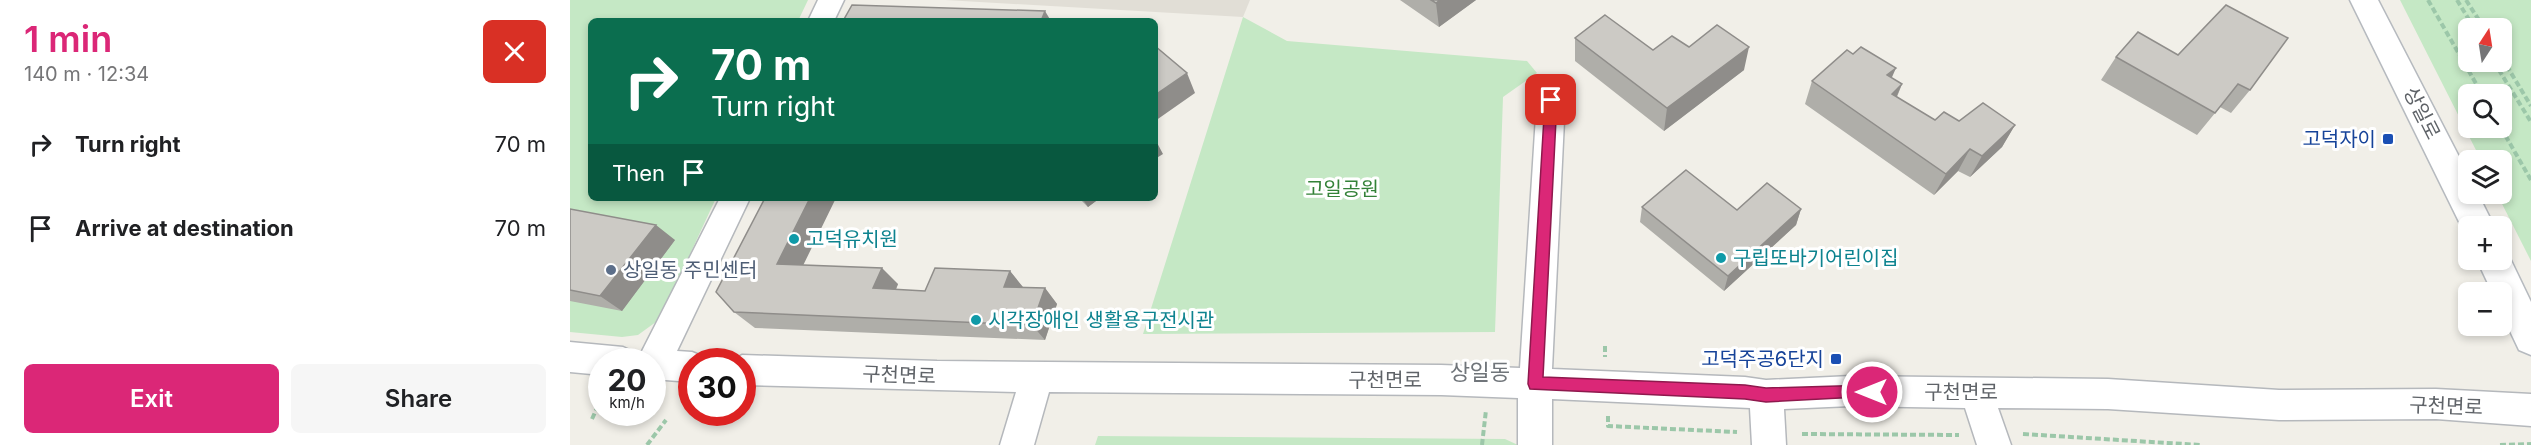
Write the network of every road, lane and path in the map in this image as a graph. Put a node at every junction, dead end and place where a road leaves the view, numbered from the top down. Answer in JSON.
{"nodes":[{"id":1,"x":831,"y":0,"type":"edge"},
{"id":2,"x":2364,"y":0,"type":"edge"},
{"id":3,"x":2428,"y":0,"type":"edge"},
{"id":4,"x":2457,"y":0,"type":"edge"},
{"id":5,"x":2466,"y":0,"type":"edge"},
{"id":6,"x":822,"y":18,"type":"edge"},
{"id":7,"x":2468,"y":18,"type":"edge"},
{"id":8,"x":2478,"y":18,"type":"edge"},
{"id":9,"x":2500,"y":72,"type":"edge"},
{"id":10,"x":2510,"y":72,"type":"edge"},
{"id":11,"x":2476,"y":84,"type":"edge"},
{"id":12,"x":1551,"y":100,"type":"dead end"},
{"id":13,"x":2531,"y":106,"type":"edge"},
{"id":14,"x":2531,"y":122,"type":"edge"},
{"id":15,"x":2507,"y":138,"type":"edge"},
{"id":16,"x":2531,"y":180,"type":"edge"},
{"id":17,"x":733,"y":201,"type":"edge"},
{"id":18,"x":2473,"y":216,"type":"edge"},
{"id":19,"x":2499,"y":270,"type":"edge"},
{"id":20,"x":2531,"y":339,"type":"edge"},
{"id":21,"x":651,"y":348,"type":"edge"},
{"id":22,"x":570,"y":357,"type":"edge"},
{"id":23,"x":588,"y":358,"type":"edge"},
{"id":24,"x":756,"y":370,"type":"edge"},
{"id":25,"x":1037,"y":377,"type":"junction"},
{"id":26,"x":1535,"y":384,"type":"junction"},
{"id":27,"x":1976,"y":392,"type":"junction"},
{"id":28,"x":1766,"y":395,"type":"junction"},
{"id":29,"x":2531,"y":410,"type":"edge"},
{"id":30,"x":661,"y":426,"type":"edge"},
{"id":31,"x":1608,"y":426,"type":"dead end"},
{"id":32,"x":1486,"y":431,"type":"dead end"},
{"id":33,"x":1769,"y":439,"type":"edge"},
{"id":34,"x":1992,"y":440,"type":"edge"},
{"id":35,"x":2531,"y":444,"type":"edge"},
{"id":36,"x":647,"y":445,"type":"edge"},
{"id":37,"x":1017,"y":445,"type":"edge"},
{"id":38,"x":1482,"y":445,"type":"edge"},
{"id":39,"x":1535,"y":445,"type":"edge"},
{"id":40,"x":2200,"y":445,"type":"edge"},
{"id":41,"x":2500,"y":445,"type":"edge"}],
"edges":[{"from":1,"to":6,"type":"street"},
{"from":2,"to":18,"type":"main road","name":"상일로"},
{"from":3,"to":11,"type":"path"},
{"from":4,"to":7,"type":"path"},
{"from":5,"to":8,"type":"path"},
{"from":9,"to":14,"type":"path"},
{"from":10,"to":13,"type":"path"},
{"from":12,"to":26,"type":"street"},
{"from":15,"to":16,"type":"path"},
{"from":17,"to":21,"type":"street"},
{"from":19,"to":20,"type":"main road"},
{"from":22,"to":23,"type":"street"},
{"from":24,"to":25,"type":"street","name":"구천면로"},
{"from":25,"to":26,"type":"street","name":"구천면로"},
{"from":25,"to":37,"type":"street"},
{"from":26,"to":28,"type":"street","name":"구천면로"},
{"from":26,"to":39,"type":"street"},
{"from":27,"to":28,"type":"street","name":"구천면로"},
{"from":27,"to":29,"type":"street","name":"구천면로"},
{"from":27,"to":34,"type":"street"},
{"from":28,"to":33,"type":"street"},
{"from":30,"to":36,"type":"path"},
{"from":31,"to":33,"type":"path"},
{"from":32,"to":38,"type":"path"},
{"from":33,"to":34,"type":"path"},
{"from":34,"to":40,"type":"path"},
{"from":35,"to":41,"type":"path"}]}
